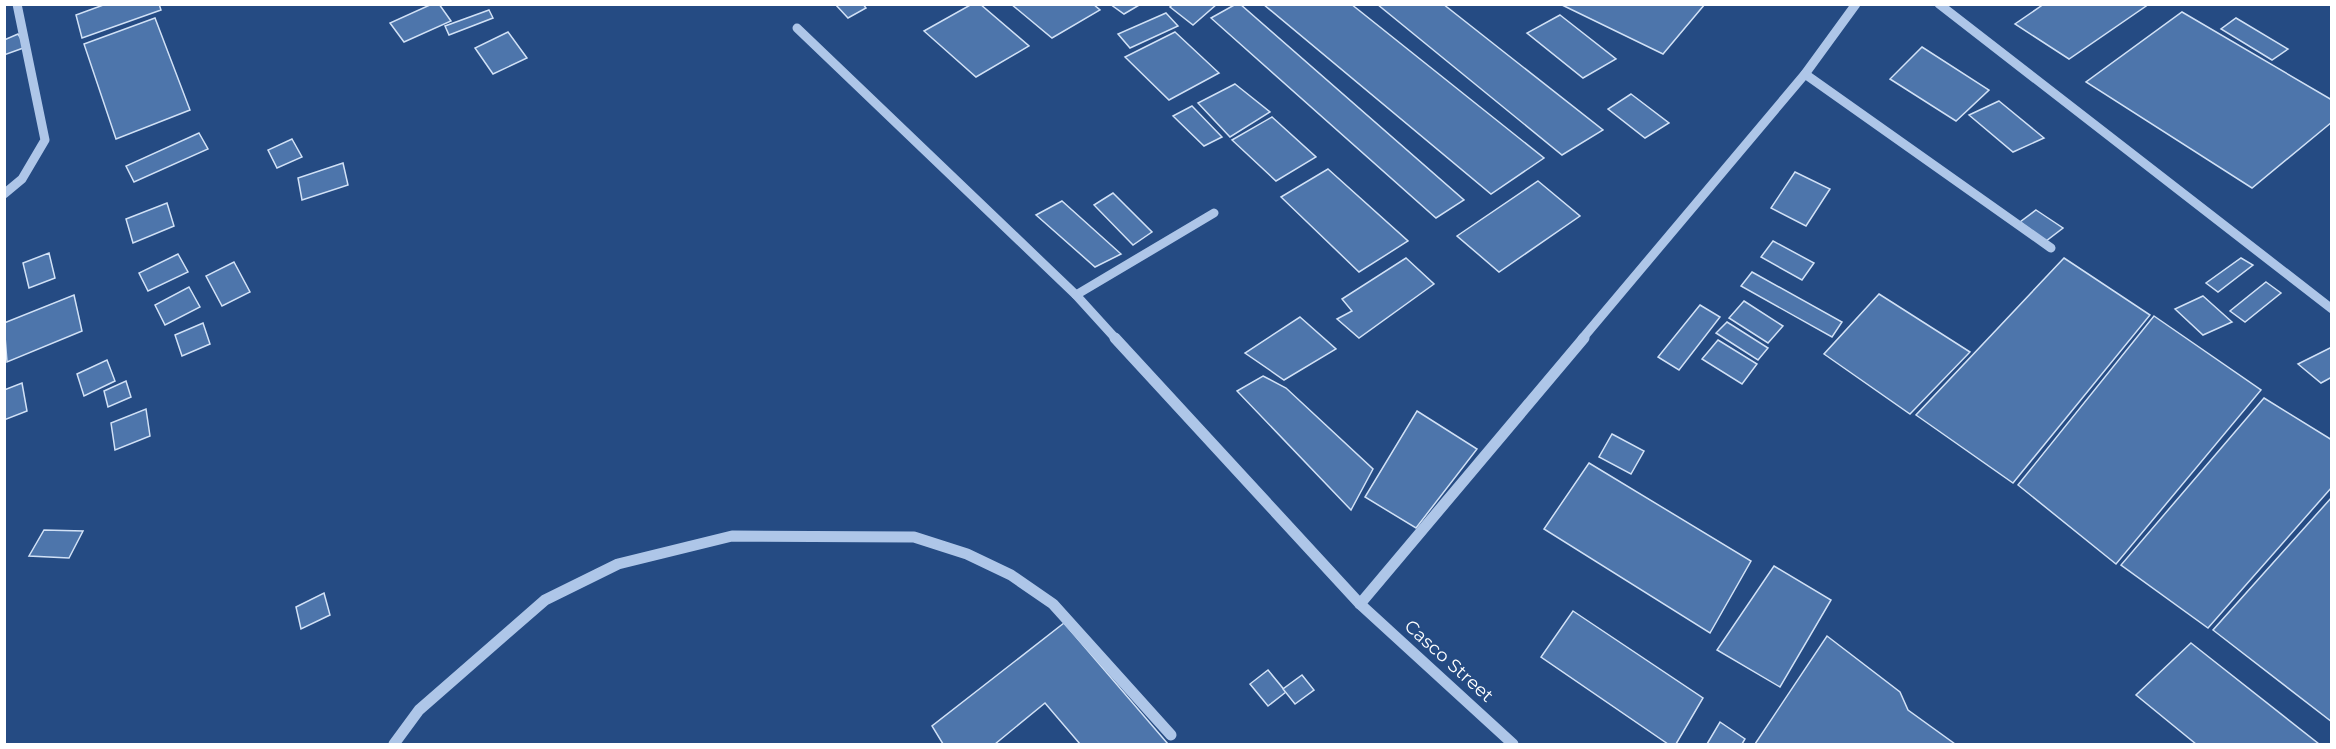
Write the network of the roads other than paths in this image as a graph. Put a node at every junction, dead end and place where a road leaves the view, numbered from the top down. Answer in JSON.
{"nodes":[{"id":1,"x":17,"y":4,"type":"edge"},
{"id":2,"x":1856,"y":4,"type":"edge"},
{"id":3,"x":1939,"y":4,"type":"edge"},
{"id":4,"x":797,"y":28,"type":"dead end"},
{"id":5,"x":1805,"y":74,"type":"junction"},
{"id":6,"x":4,"y":194,"type":"edge"},
{"id":7,"x":1214,"y":213,"type":"dead end"},
{"id":8,"x":2051,"y":248,"type":"dead end"},
{"id":9,"x":1076,"y":295,"type":"junction"},
{"id":10,"x":2331,"y":309,"type":"edge"},
{"id":11,"x":1360,"y":604,"type":"junction"},
{"id":12,"x":1172,"y":735,"type":"dead end"},
{"id":13,"x":394,"y":744,"type":"edge"},
{"id":14,"x":1513,"y":744,"type":"edge"}],
"edges":[{"from":1,"to":6,"type":"street"},
{"from":2,"to":5,"type":"street"},
{"from":3,"to":10,"type":"street"},
{"from":4,"to":9,"type":"street","name":"Casco Street"},
{"from":5,"to":8,"type":"street"},
{"from":5,"to":11,"type":"street"},
{"from":7,"to":9,"type":"street"},
{"from":9,"to":11,"type":"street","name":"Casco Street"},
{"from":11,"to":14,"type":"street","name":"Casco Street"},
{"from":12,"to":13,"type":"street"}]}
